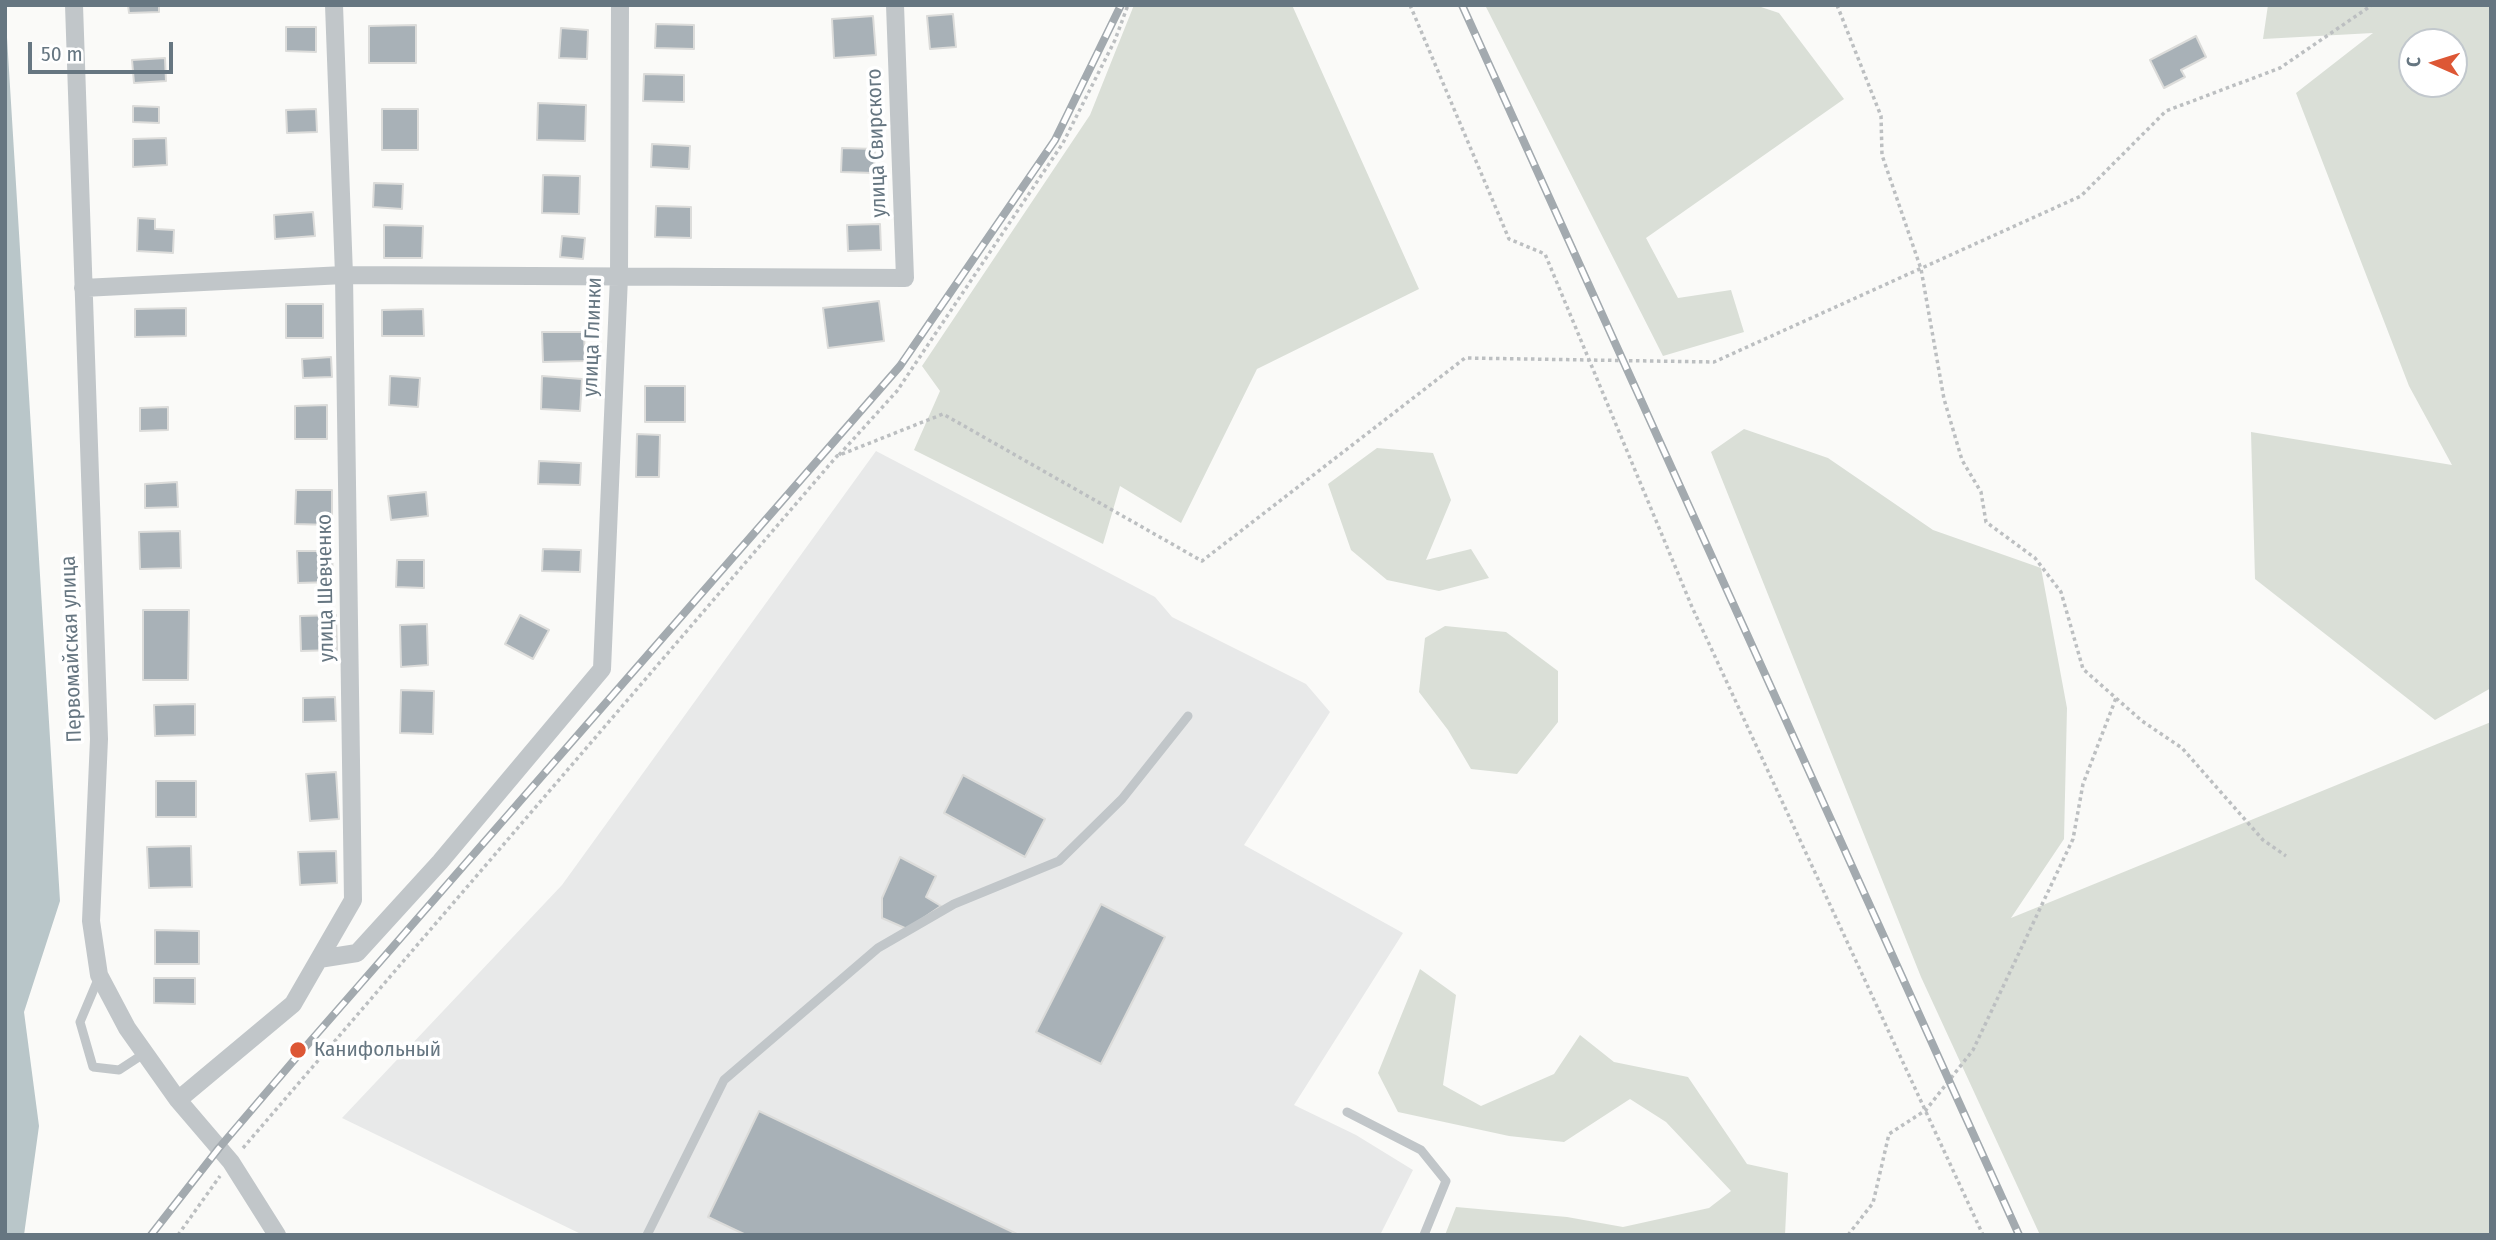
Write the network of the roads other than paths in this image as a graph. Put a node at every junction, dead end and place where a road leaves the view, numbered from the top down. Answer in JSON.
{"nodes":[{"id":1,"x":74,"y":5,"type":"edge"},
{"id":2,"x":334,"y":5,"type":"edge"},
{"id":3,"x":620,"y":5,"type":"edge"},
{"id":4,"x":895,"y":5,"type":"edge"},
{"id":5,"x":344,"y":275,"type":"junction"},
{"id":6,"x":619,"y":277,"type":"junction"},
{"id":7,"x":83,"y":288,"type":"junction"},
{"id":8,"x":1188,"y":716,"type":"dead end"},
{"id":9,"x":319,"y":959,"type":"junction"},
{"id":10,"x":99,"y":975,"type":"junction"},
{"id":11,"x":145,"y":1053,"type":"junction"},
{"id":12,"x":178,"y":1100,"type":"junction"},
{"id":13,"x":1347,"y":1112,"type":"dead end"},
{"id":14,"x":277,"y":1235,"type":"edge"},
{"id":15,"x":647,"y":1235,"type":"edge"},
{"id":16,"x":1423,"y":1235,"type":"edge"}],
"edges":[{"from":1,"to":7,"type":"street","name":"Первомайская улица"},
{"from":2,"to":5,"type":"street","name":"улица Шевченко"},
{"from":3,"to":6,"type":"street","name":"улица Глинки"},
{"from":4,"to":6,"type":"street","name":"улица Свирского"},
{"from":5,"to":6,"type":"street"},
{"from":5,"to":7,"type":"street"},
{"from":5,"to":9,"type":"street","name":"улица Шевченко"},
{"from":6,"to":9,"type":"street","name":"улица Глинки"},
{"from":7,"to":10,"type":"street","name":"Первомайская улица"},
{"from":8,"to":15,"type":"lane"},
{"from":9,"to":12,"type":"street","name":"улица Шевченко"},
{"from":10,"to":11,"type":"street","name":"Первомайская улица"},
{"from":10,"to":11,"type":"lane"},
{"from":11,"to":12,"type":"street","name":"Первомайская улица"},
{"from":12,"to":14,"type":"street","name":"Первомайская улица"},
{"from":13,"to":16,"type":"lane"}]}
